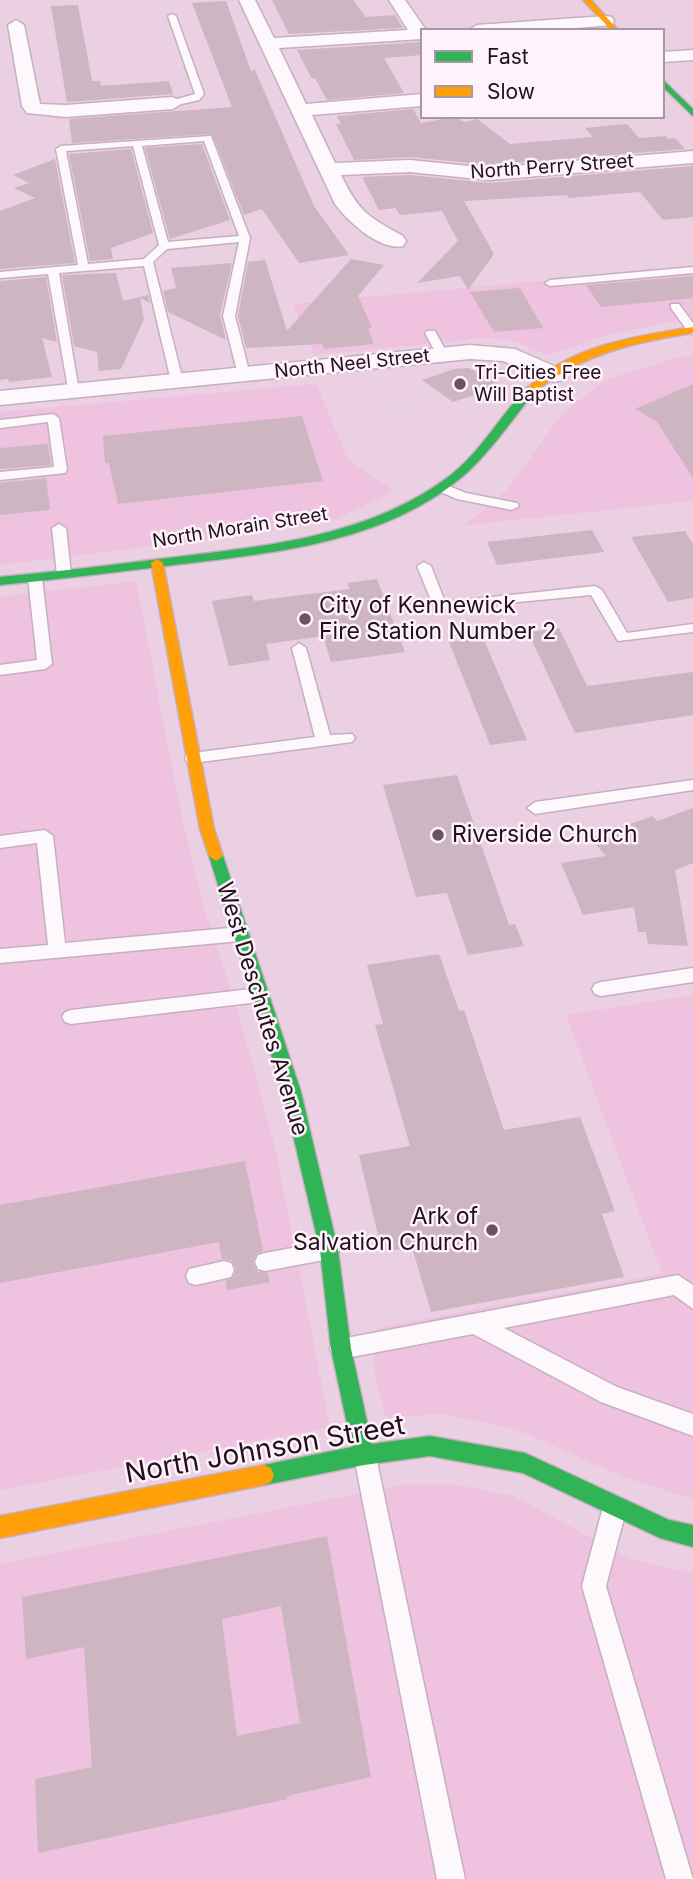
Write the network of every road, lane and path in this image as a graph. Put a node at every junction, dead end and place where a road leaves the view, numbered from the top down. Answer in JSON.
{"nodes":[{"id":1,"x":247,"y":0,"type":"edge"},
{"id":2,"x":397,"y":0,"type":"edge"},
{"id":3,"x":587,"y":0,"type":"edge"},
{"id":4,"x":172,"y":16,"type":"dead end"},
{"id":5,"x":16,"y":25,"type":"dead end"},
{"id":6,"x":610,"y":25,"type":"edge"},
{"id":7,"x":530,"y":28,"type":"edge"},
{"id":8,"x":420,"y":33,"type":"edge"},
{"id":9,"x":420,"y":34,"type":"edge"},
{"id":10,"x":268,"y":44,"type":"junction"},
{"id":11,"x":693,"y":55,"type":"edge"},
{"id":12,"x":665,"y":57,"type":"edge"},
{"id":13,"x":665,"y":84,"type":"edge"},
{"id":14,"x":420,"y":100,"type":"edge"},
{"id":15,"x":173,"y":103,"type":"joint"},
{"id":16,"x":300,"y":110,"type":"junction"},
{"id":17,"x":693,"y":114,"type":"edge"},
{"id":18,"x":137,"y":143,"type":"junction"},
{"id":19,"x":693,"y":157,"type":"edge"},
{"id":20,"x":328,"y":169,"type":"junction"},
{"id":21,"x":245,"y":238,"type":"junction"},
{"id":22,"x":395,"y":241,"type":"dead end"},
{"id":23,"x":164,"y":246,"type":"junction"},
{"id":24,"x":148,"y":262,"type":"junction"},
{"id":25,"x":84,"y":268,"type":"junction"},
{"id":26,"x":693,"y":270,"type":"edge"},
{"id":27,"x":53,"y":271,"type":"junction"},
{"id":28,"x":0,"y":275,"type":"edge"},
{"id":29,"x":551,"y":283,"type":"dead end"},
{"id":30,"x":675,"y":306,"type":"dead end"},
{"id":31,"x":693,"y":331,"type":"edge"},
{"id":32,"x":244,"y":374,"type":"junction"},
{"id":33,"x":554,"y":375,"type":"junction"},
{"id":34,"x":177,"y":381,"type":"junction"},
{"id":35,"x":73,"y":391,"type":"junction"},
{"id":36,"x":429,"y":393,"type":"dead end"},
{"id":37,"x":0,"y":398,"type":"edge"},
{"id":38,"x":381,"y":410,"type":"dead end"},
{"id":39,"x":0,"y":424,"type":"edge"},
{"id":40,"x":0,"y":476,"type":"edge"},
{"id":41,"x":441,"y":487,"type":"junction"},
{"id":42,"x":512,"y":506,"type":"dead end"},
{"id":43,"x":59,"y":528,"type":"dead end"},
{"id":44,"x":157,"y":563,"type":"junction"},
{"id":45,"x":424,"y":566,"type":"dead end"},
{"id":46,"x":64,"y":574,"type":"junction"},
{"id":47,"x":35,"y":578,"type":"junction"},
{"id":48,"x":0,"y":581,"type":"edge"},
{"id":49,"x":693,"y":628,"type":"edge"},
{"id":50,"x":299,"y":648,"type":"dead end"},
{"id":51,"x":0,"y":670,"type":"edge"},
{"id":52,"x":347,"y":738,"type":"dead end"},
{"id":53,"x":324,"y":741,"type":"junction"},
{"id":54,"x":193,"y":758,"type":"junction"},
{"id":55,"x":693,"y":785,"type":"edge"},
{"id":56,"x":535,"y":808,"type":"dead end"},
{"id":57,"x":0,"y":842,"type":"edge"},
{"id":58,"x":240,"y":934,"type":"junction"},
{"id":59,"x":57,"y":949,"type":"junction"},
{"id":60,"x":0,"y":956,"type":"edge"},
{"id":61,"x":693,"y":975,"type":"edge"},
{"id":62,"x":601,"y":989,"type":"dead end"},
{"id":63,"x":259,"y":995,"type":"junction"},
{"id":64,"x":71,"y":1017,"type":"dead end"},
{"id":65,"x":329,"y":1250,"type":"junction"},
{"id":66,"x":265,"y":1262,"type":"dead end"},
{"id":67,"x":224,"y":1270,"type":"dead end"},
{"id":68,"x":196,"y":1276,"type":"dead end"},
{"id":69,"x":693,"y":1299,"type":"edge"},
{"id":70,"x":476,"y":1324,"type":"junction"},
{"id":71,"x":341,"y":1349,"type":"junction"},
{"id":72,"x":693,"y":1426,"type":"edge"},
{"id":73,"x":364,"y":1455,"type":"junction"},
{"id":74,"x":615,"y":1507,"type":"junction"},
{"id":75,"x":0,"y":1527,"type":"edge"},
{"id":76,"x":693,"y":1536,"type":"edge"},
{"id":77,"x":451,"y":1879,"type":"edge"},
{"id":78,"x":680,"y":1879,"type":"edge"}],
"edges":[{"from":1,"to":10,"type":"street"},
{"from":2,"to":8,"type":"street"},
{"from":3,"to":6,"type":"street"},
{"from":4,"to":15,"type":"lane"},
{"from":5,"to":15,"type":"street"},
{"from":6,"to":7,"type":"street"},
{"from":9,"to":10,"type":"street"},
{"from":10,"to":16,"type":"street"},
{"from":11,"to":12,"type":"street"},
{"from":13,"to":17,"type":"street"},
{"from":14,"to":16,"type":"street"},
{"from":16,"to":20,"type":"street"},
{"from":18,"to":21,"type":"lane"},
{"from":18,"to":23,"type":"lane"},
{"from":18,"to":25,"type":"lane"},
{"from":19,"to":20,"type":"street","name":"North Perry Street"},
{"from":20,"to":22,"type":"street"},
{"from":21,"to":23,"type":"lane"},
{"from":21,"to":32,"type":"lane"},
{"from":23,"to":24,"type":"lane"},
{"from":24,"to":25,"type":"lane"},
{"from":24,"to":34,"type":"lane"},
{"from":25,"to":27,"type":"lane"},
{"from":26,"to":29,"type":"lane"},
{"from":27,"to":28,"type":"lane"},
{"from":27,"to":35,"type":"lane"},
{"from":30,"to":31,"type":"lane"},
{"from":31,"to":33,"type":"street"},
{"from":32,"to":33,"type":"street","name":"North Neel Street"},
{"from":32,"to":34,"type":"street","name":"North Neel Street"},
{"from":33,"to":41,"type":"street","name":"North Morain Street"},
{"from":34,"to":35,"type":"street","name":"North Neel Street"},
{"from":35,"to":37,"type":"street","name":"North Neel Street"},
{"from":36,"to":38,"type":"path"},
{"from":39,"to":40,"type":"lane"},
{"from":41,"to":42,"type":"lane"},
{"from":41,"to":44,"type":"street","name":"North Morain Street"},
{"from":43,"to":46,"type":"lane"},
{"from":44,"to":46,"type":"street","name":"North Morain Street"},
{"from":44,"to":54,"type":"street","name":"West Deschutes Avenue"},
{"from":45,"to":49,"type":"lane"},
{"from":46,"to":47,"type":"street","name":"North Morain Street"},
{"from":47,"to":48,"type":"street","name":"North Morain Street"},
{"from":47,"to":51,"type":"lane"},
{"from":50,"to":53,"type":"lane"},
{"from":52,"to":53,"type":"lane"},
{"from":53,"to":54,"type":"lane"},
{"from":54,"to":58,"type":"street","name":"West Deschutes Avenue"},
{"from":55,"to":56,"type":"lane"},
{"from":57,"to":59,"type":"lane"},
{"from":58,"to":59,"type":"lane"},
{"from":58,"to":63,"type":"street","name":"West Deschutes Avenue"},
{"from":59,"to":60,"type":"lane"},
{"from":61,"to":62,"type":"lane"},
{"from":63,"to":64,"type":"lane"},
{"from":63,"to":65,"type":"street","name":"West Deschutes Avenue"},
{"from":65,"to":66,"type":"lane"},
{"from":65,"to":71,"type":"street","name":"West Deschutes Avenue"},
{"from":67,"to":68,"type":"lane"},
{"from":69,"to":70,"type":"lane"},
{"from":70,"to":71,"type":"lane"},
{"from":70,"to":72,"type":"lane"},
{"from":71,"to":73,"type":"street","name":"West Deschutes Avenue"},
{"from":73,"to":74,"type":"street","name":"North Johnson Street"},
{"from":73,"to":75,"type":"street","name":"North Johnson Street"},
{"from":73,"to":77,"type":"lane"},
{"from":74,"to":76,"type":"street","name":"North Johnson Street"},
{"from":74,"to":78,"type":"lane"}]}
